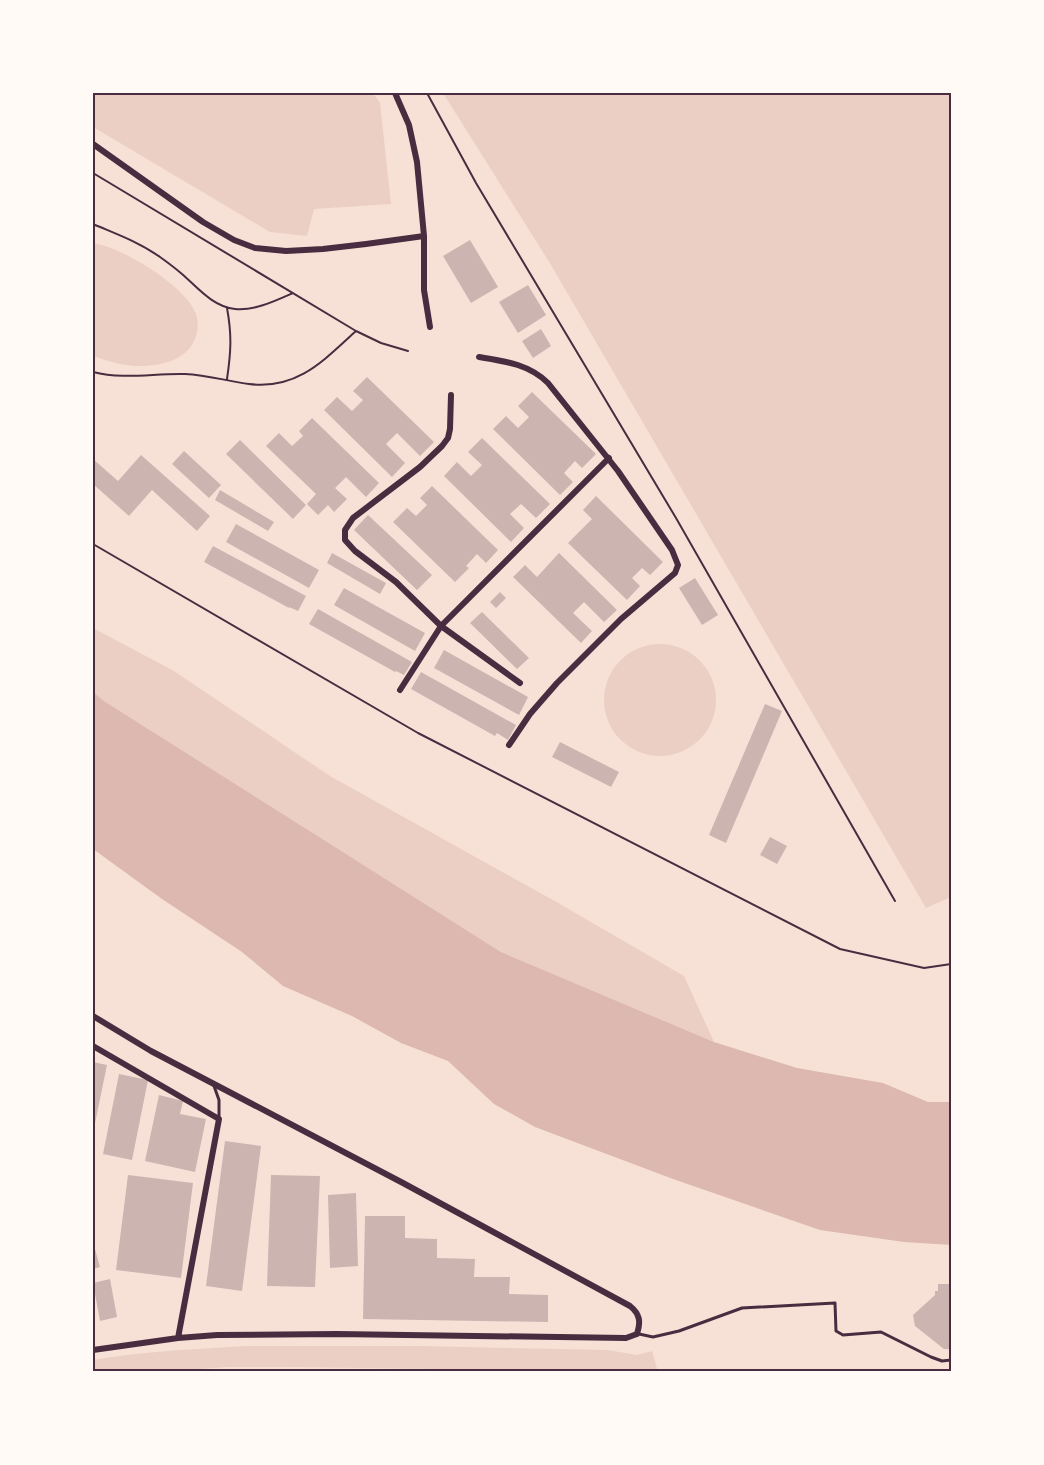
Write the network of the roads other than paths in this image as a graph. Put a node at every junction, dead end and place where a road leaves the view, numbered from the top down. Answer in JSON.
{"nodes":[{"id":1,"x":395,"y":93,"type":"edge"},
{"id":2,"x":93,"y":144,"type":"edge"},
{"id":3,"x":424,"y":236,"type":"junction"},
{"id":4,"x":430,"y":327,"type":"dead end"},
{"id":5,"x":479,"y":357,"type":"dead end"},
{"id":6,"x":451,"y":395,"type":"dead end"},
{"id":7,"x":609,"y":459,"type":"junction"},
{"id":8,"x":441,"y":626,"type":"junction"},
{"id":9,"x":520,"y":683,"type":"dead end"},
{"id":10,"x":400,"y":690,"type":"dead end"},
{"id":11,"x":509,"y":745,"type":"dead end"},
{"id":12,"x":93,"y":1016,"type":"edge"},
{"id":13,"x":93,"y":1046,"type":"edge"},
{"id":14,"x":212,"y":1083,"type":"junction"},
{"id":15,"x":219,"y":1119,"type":"junction"},
{"id":16,"x":637,"y":1334,"type":"junction"},
{"id":17,"x":178,"y":1338,"type":"junction"},
{"id":18,"x":93,"y":1350,"type":"edge"},
{"id":19,"x":951,"y":1360,"type":"edge"}],
"edges":[{"from":1,"to":3,"type":"street"},
{"from":2,"to":3,"type":"street"},
{"from":3,"to":4,"type":"street"},
{"from":5,"to":7,"type":"street"},
{"from":6,"to":8,"type":"street"},
{"from":7,"to":8,"type":"street"},
{"from":7,"to":11,"type":"street"},
{"from":8,"to":9,"type":"street"},
{"from":8,"to":10,"type":"street"},
{"from":12,"to":14,"type":"street"},
{"from":13,"to":15,"type":"street"},
{"from":14,"to":15,"type":"lane"},
{"from":14,"to":16,"type":"street"},
{"from":15,"to":17,"type":"street"},
{"from":16,"to":17,"type":"street"},
{"from":16,"to":19,"type":"lane"},
{"from":17,"to":18,"type":"street"}]}
